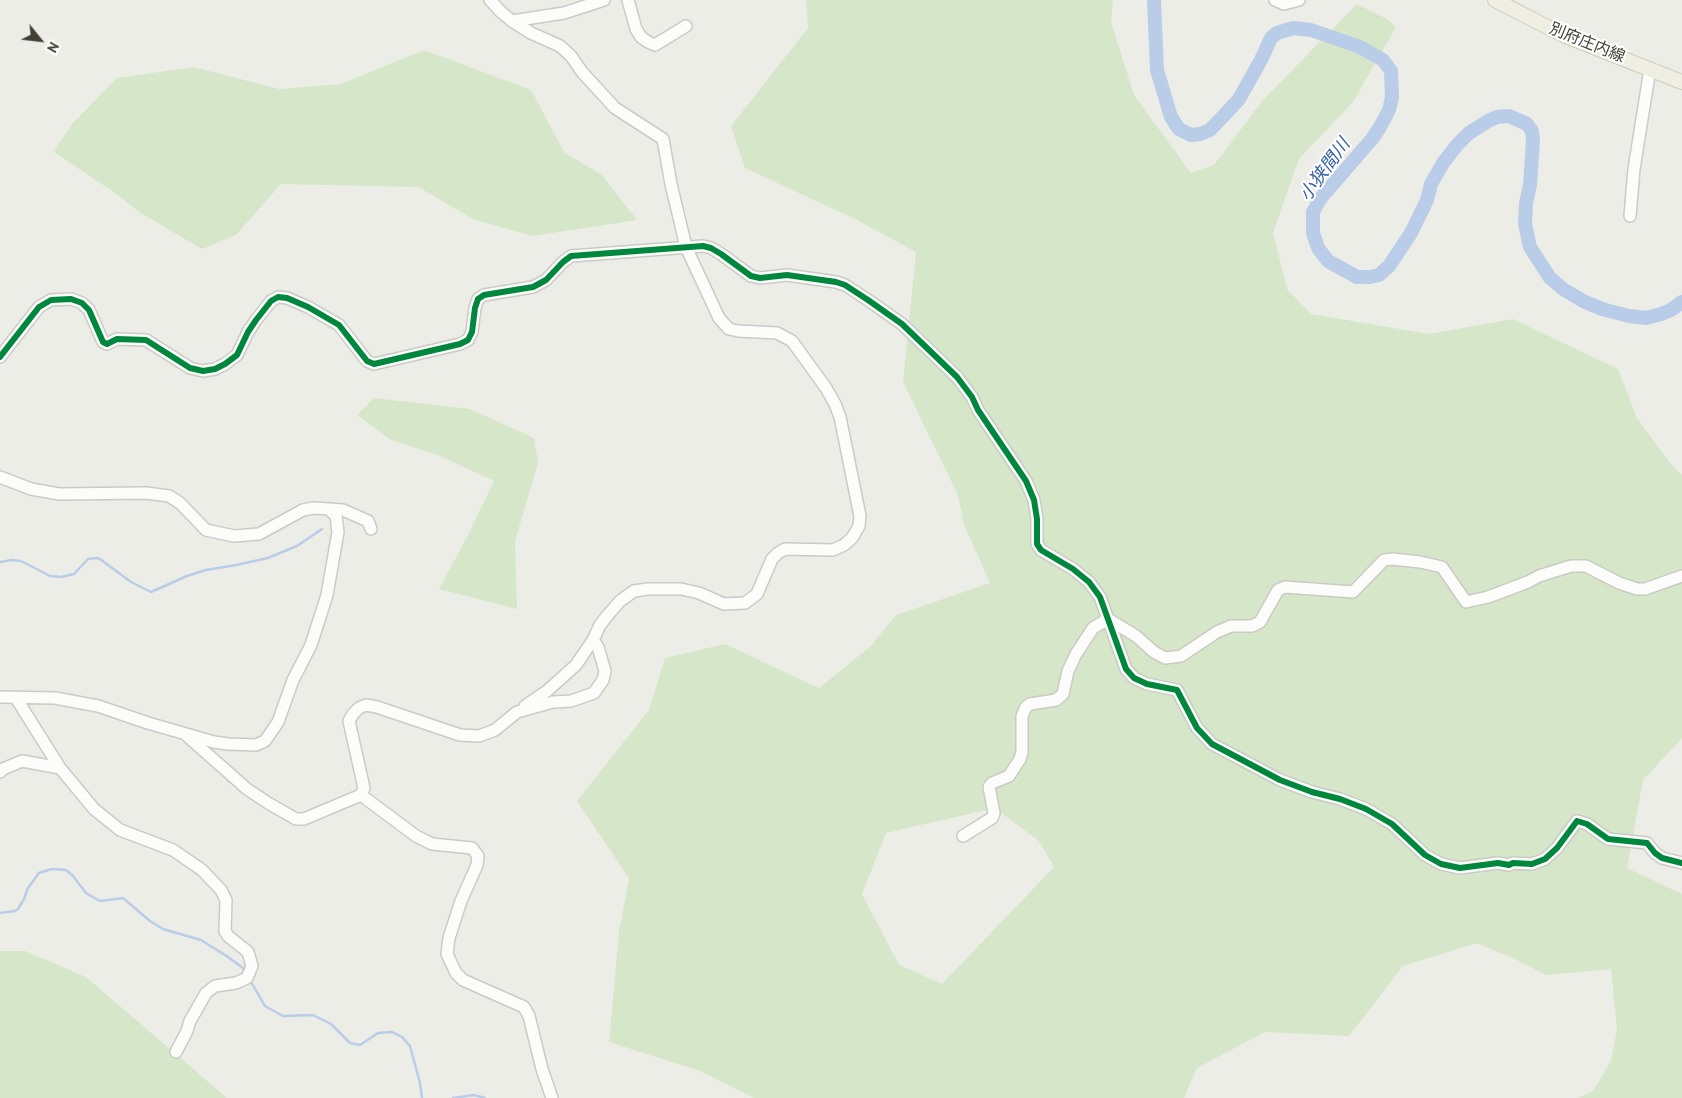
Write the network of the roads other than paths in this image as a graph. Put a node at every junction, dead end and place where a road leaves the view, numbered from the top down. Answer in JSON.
{"nodes":[{"id":1,"x":490,"y":0,"type":"edge"},
{"id":2,"x":604,"y":0,"type":"edge"},
{"id":3,"x":628,"y":0,"type":"edge"},
{"id":4,"x":1275,"y":0,"type":"edge"},
{"id":5,"x":1300,"y":0,"type":"edge"},
{"id":6,"x":1495,"y":0,"type":"edge"},
{"id":7,"x":512,"y":21,"type":"junction"},
{"id":8,"x":686,"y":26,"type":"dead end"},
{"id":9,"x":1650,"y":69,"type":"junction"},
{"id":10,"x":1682,"y":82,"type":"edge"},
{"id":11,"x":1630,"y":216,"type":"dead end"},
{"id":12,"x":686,"y":247,"type":"junction"},
{"id":13,"x":0,"y":357,"type":"edge"},
{"id":14,"x":0,"y":477,"type":"edge"},
{"id":15,"x":329,"y":509,"type":"junction"},
{"id":16,"x":371,"y":530,"type":"dead end"},
{"id":17,"x":1682,"y":576,"type":"edge"},
{"id":18,"x":1108,"y":619,"type":"junction"},
{"id":19,"x":593,"y":640,"type":"junction"},
{"id":20,"x":0,"y":697,"type":"edge"},
{"id":21,"x":16,"y":698,"type":"junction"},
{"id":22,"x":517,"y":712,"type":"junction"},
{"id":23,"x":185,"y":734,"type":"junction"},
{"id":24,"x":60,"y":768,"type":"junction"},
{"id":25,"x":0,"y":772,"type":"edge"},
{"id":26,"x":362,"y":795,"type":"junction"},
{"id":27,"x":963,"y":836,"type":"dead end"},
{"id":28,"x":1682,"y":863,"type":"edge"},
{"id":29,"x":176,"y":1052,"type":"dead end"},
{"id":30,"x":552,"y":1098,"type":"edge"}],
"edges":[{"from":1,"to":7,"type":"street"},
{"from":2,"to":7,"type":"street"},
{"from":3,"to":8,"type":"street"},
{"from":4,"to":5,"type":"street"},
{"from":6,"to":9,"type":"main road","name":"別府庄内線"},
{"from":7,"to":12,"type":"street"},
{"from":9,"to":10,"type":"main road","name":"別府庄内線"},
{"from":9,"to":11,"type":"street"},
{"from":12,"to":13,"type":"street"},
{"from":12,"to":18,"type":"street"},
{"from":12,"to":19,"type":"street"},
{"from":14,"to":15,"type":"street"},
{"from":15,"to":16,"type":"street"},
{"from":15,"to":23,"type":"street"},
{"from":17,"to":18,"type":"street"},
{"from":18,"to":27,"type":"street"},
{"from":18,"to":28,"type":"street"},
{"from":19,"to":22,"type":"street"},
{"from":19,"to":22,"type":"street"},
{"from":20,"to":21,"type":"street"},
{"from":21,"to":23,"type":"street"},
{"from":21,"to":24,"type":"street"},
{"from":22,"to":26,"type":"street"},
{"from":23,"to":26,"type":"street"},
{"from":24,"to":25,"type":"street"},
{"from":24,"to":29,"type":"street"},
{"from":26,"to":30,"type":"street"}]}
